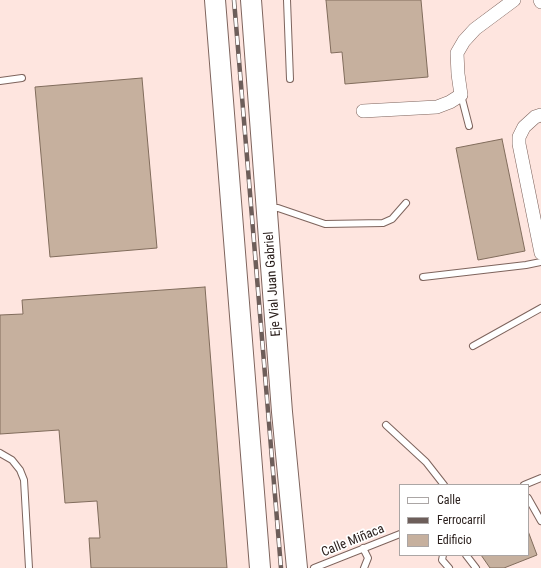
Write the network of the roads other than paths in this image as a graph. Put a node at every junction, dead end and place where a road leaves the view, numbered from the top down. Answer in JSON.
{"nodes":[{"id":1,"x":215,"y":0,"type":"edge"},
{"id":2,"x":251,"y":0,"type":"edge"},
{"id":3,"x":287,"y":0,"type":"edge"},
{"id":4,"x":514,"y":0,"type":"edge"},
{"id":5,"x":22,"y":78,"type":"dead end"},
{"id":6,"x":290,"y":79,"type":"dead end"},
{"id":7,"x":0,"y":81,"type":"edge"},
{"id":8,"x":461,"y":95,"type":"junction"},
{"id":9,"x":363,"y":111,"type":"dead end"},
{"id":10,"x":541,"y":115,"type":"edge"},
{"id":11,"x":469,"y":126,"type":"dead end"},
{"id":12,"x":406,"y":203,"type":"dead end"},
{"id":13,"x":267,"y":208,"type":"junction"},
{"id":14,"x":541,"y":252,"type":"edge"},
{"id":15,"x":541,"y":262,"type":"edge"},
{"id":16,"x":423,"y":277,"type":"dead end"},
{"id":17,"x":541,"y":308,"type":"edge"},
{"id":18,"x":473,"y":346,"type":"dead end"},
{"id":19,"x":386,"y":425,"type":"dead end"},
{"id":20,"x":0,"y":453,"type":"edge"},
{"id":21,"x":541,"y":478,"type":"edge"},
{"id":22,"x":443,"y":484,"type":"edge"},
{"id":23,"x":526,"y":484,"type":"edge"},
{"id":24,"x":529,"y":500,"type":"edge"},
{"id":25,"x":541,"y":521,"type":"edge"},
{"id":26,"x":399,"y":534,"type":"edge"},
{"id":27,"x":363,"y":548,"type":"junction"},
{"id":28,"x":443,"y":556,"type":"edge"},
{"id":29,"x":467,"y":556,"type":"edge"},
{"id":30,"x":29,"y":568,"type":"edge"},
{"id":31,"x":260,"y":568,"type":"edge"},
{"id":32,"x":297,"y":568,"type":"edge"},
{"id":33,"x":314,"y":568,"type":"edge"},
{"id":34,"x":364,"y":568,"type":"edge"},
{"id":35,"x":449,"y":568,"type":"edge"},
{"id":36,"x":476,"y":568,"type":"edge"}],
"edges":[{"from":1,"to":31,"type":"main road"},
{"from":2,"to":13,"type":"main road","name":"Eje Vial Juan Gabriel"},
{"from":3,"to":6,"type":"lane"},
{"from":4,"to":8,"type":"street"},
{"from":5,"to":7,"type":"lane"},
{"from":8,"to":9,"type":"street"},
{"from":8,"to":11,"type":"lane"},
{"from":10,"to":14,"type":"street"},
{"from":12,"to":13,"type":"lane"},
{"from":13,"to":32,"type":"main road","name":"Eje Vial Juan Gabriel"},
{"from":15,"to":16,"type":"lane"},
{"from":17,"to":18,"type":"lane"},
{"from":19,"to":22,"type":"lane"},
{"from":20,"to":30,"type":"lane"},
{"from":21,"to":23,"type":"lane"},
{"from":24,"to":25,"type":"lane"},
{"from":26,"to":27,"type":"lane","name":"Calle Miñaca"},
{"from":27,"to":33,"type":"lane","name":"Calle Miñaca"},
{"from":27,"to":34,"type":"lane"},
{"from":28,"to":35,"type":"lane"},
{"from":29,"to":36,"type":"lane"}]}
